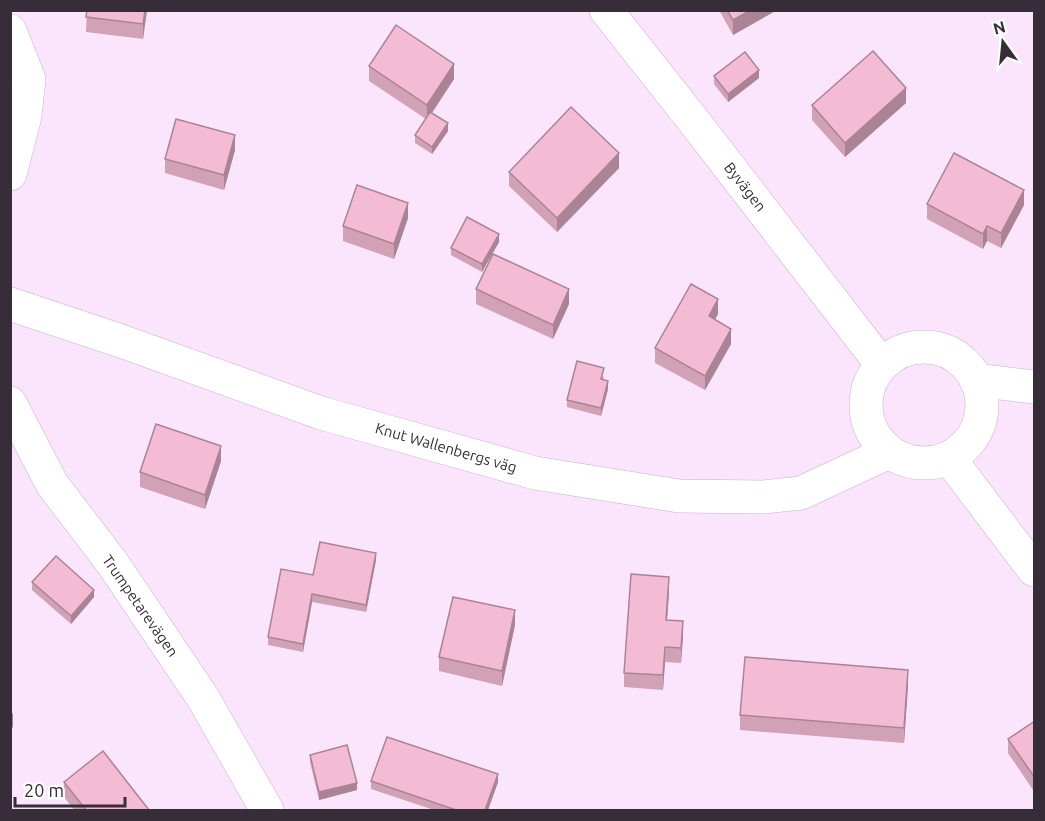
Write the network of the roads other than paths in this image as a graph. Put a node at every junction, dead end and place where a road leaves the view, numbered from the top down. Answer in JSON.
{"nodes":[{"id":1,"x":606,"y":10,"type":"edge"},
{"id":2,"x":10,"y":31,"type":"edge"},
{"id":3,"x":10,"y":174,"type":"edge"},
{"id":4,"x":10,"y":304,"type":"edge"},
{"id":5,"x":882,"y":365,"type":"junction"},
{"id":6,"x":976,"y":380,"type":"junction"},
{"id":7,"x":1035,"y":387,"type":"edge"},
{"id":8,"x":10,"y":403,"type":"edge"},
{"id":9,"x":890,"y":452,"type":"junction"},
{"id":10,"x":949,"y":458,"type":"junction"},
{"id":11,"x":1035,"y":570,"type":"edge"},
{"id":12,"x":267,"y":810,"type":"edge"}],
"edges":[{"from":1,"to":5,"type":"street","name":"Byvägen"},
{"from":2,"to":3,"type":"street"},
{"from":4,"to":9,"type":"street","name":"Knut Wallenbergs väg"},
{"from":5,"to":6,"type":"street"},
{"from":5,"to":9,"type":"street"},
{"from":6,"to":7,"type":"street"},
{"from":6,"to":10,"type":"street"},
{"from":8,"to":12,"type":"street","name":"Trumpetarevägen"},
{"from":9,"to":10,"type":"street"},
{"from":10,"to":11,"type":"street"}]}
